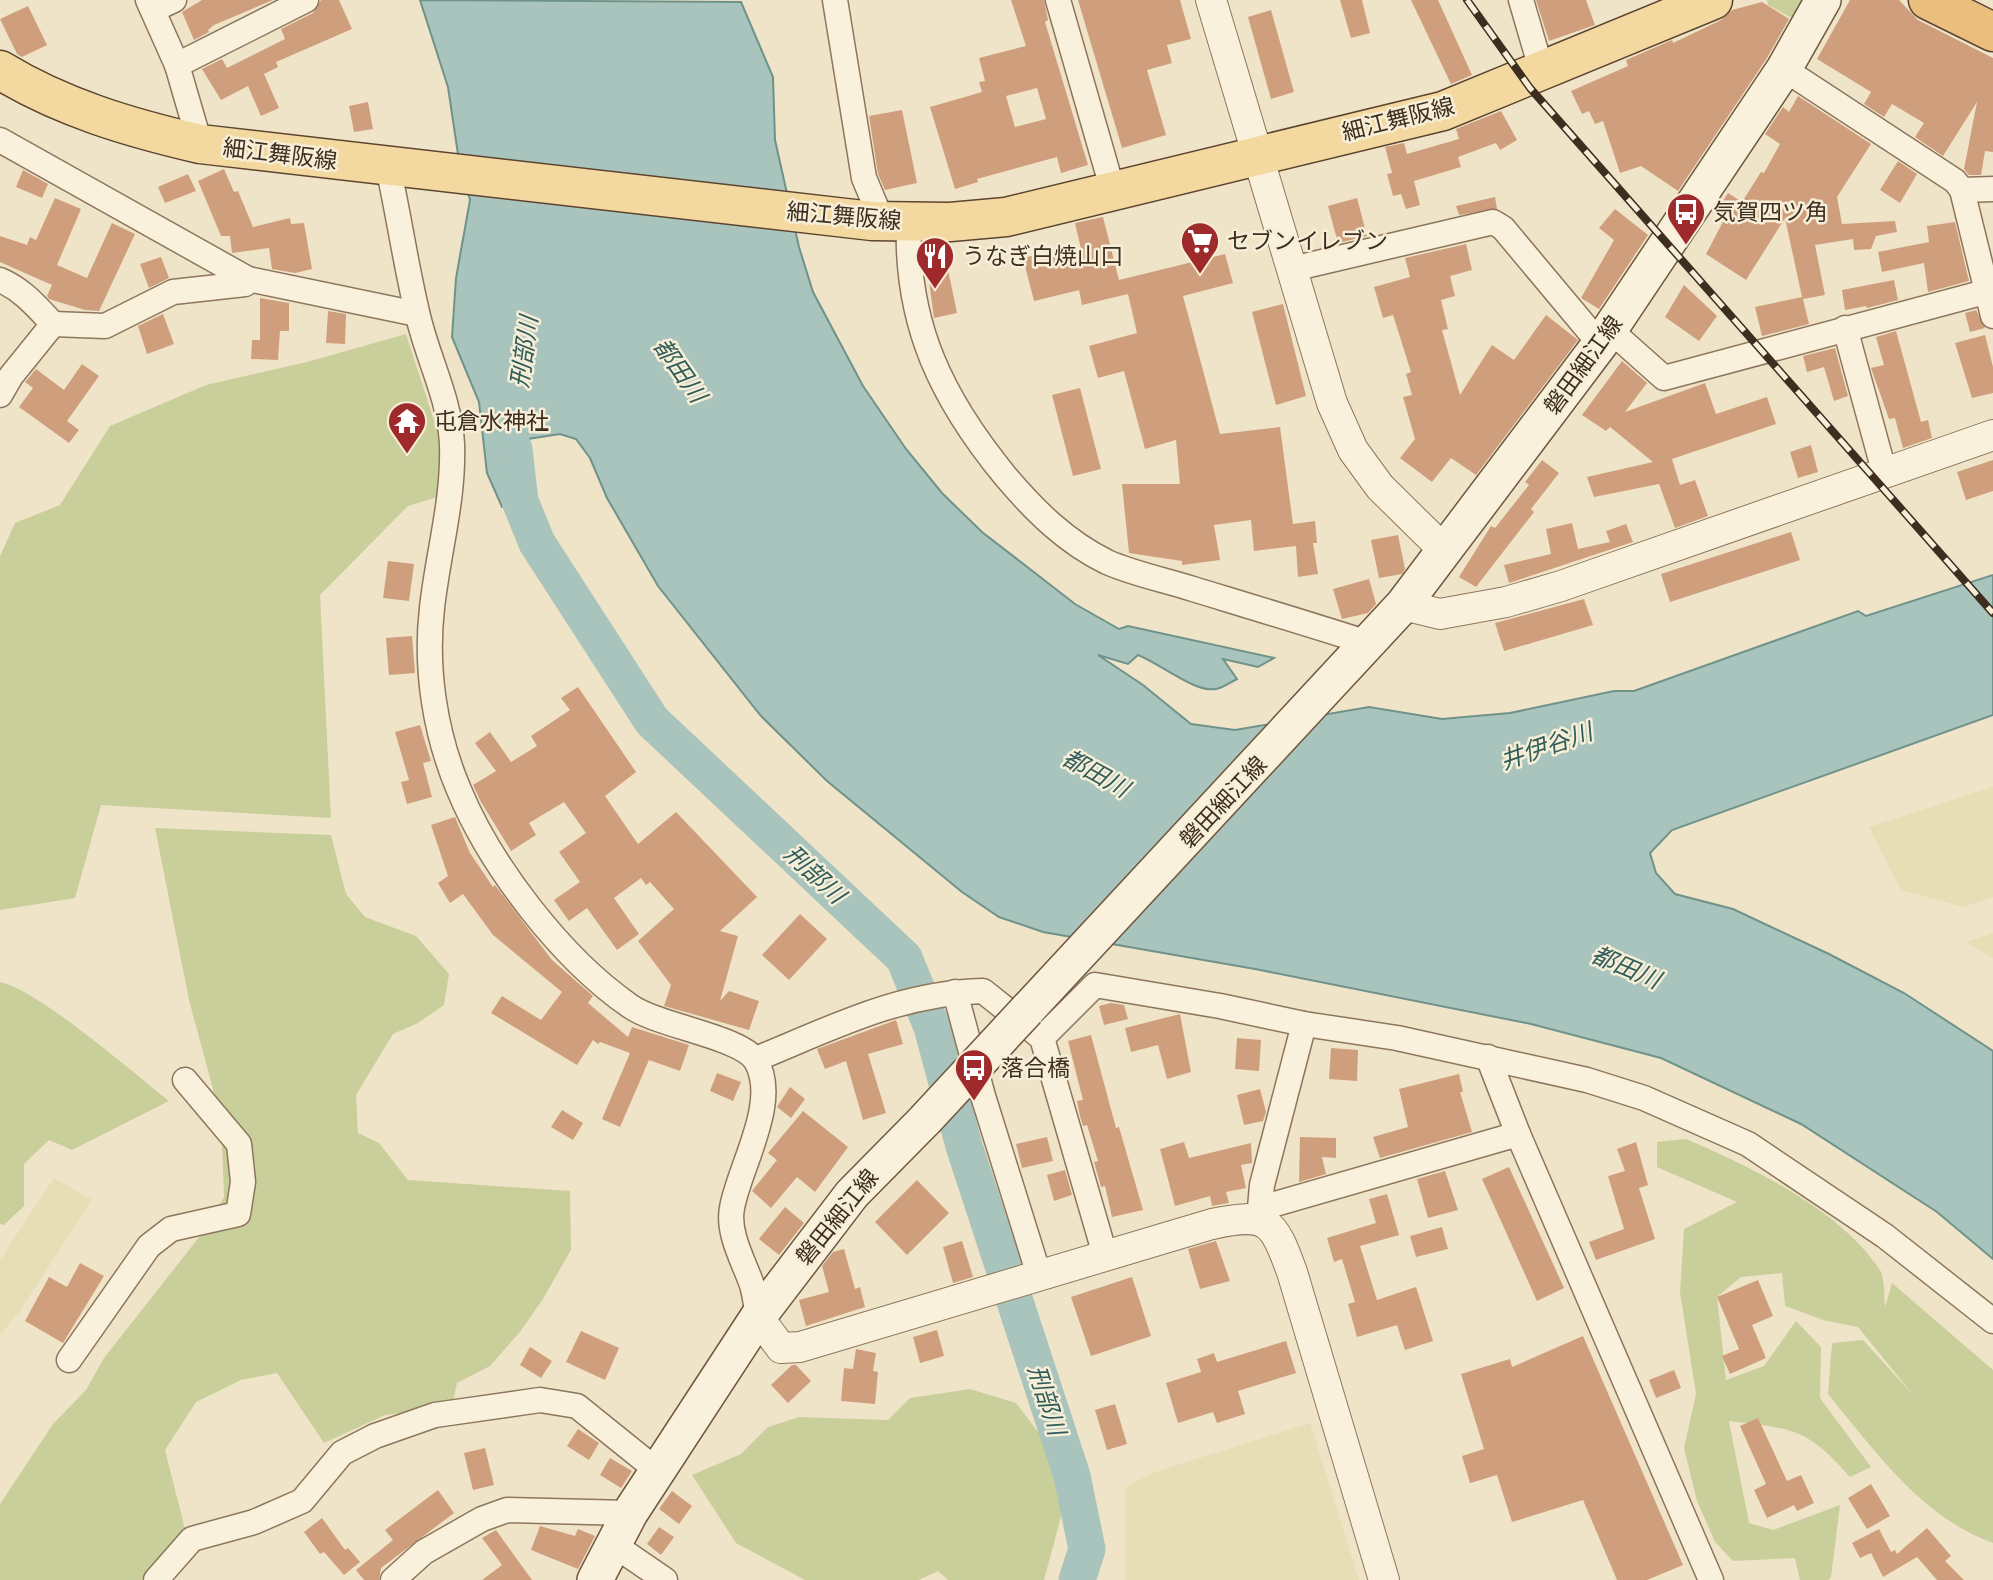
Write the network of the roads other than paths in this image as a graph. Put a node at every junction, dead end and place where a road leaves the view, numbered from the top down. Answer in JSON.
{"nodes":[{"id":1,"x":306,"y":0,"type":"edge"},
{"id":2,"x":835,"y":0,"type":"edge"},
{"id":3,"x":1058,"y":0,"type":"edge"},
{"id":4,"x":1212,"y":0,"type":"edge"},
{"id":5,"x":1521,"y":0,"type":"edge"},
{"id":6,"x":1713,"y":0,"type":"edge"},
{"id":7,"x":1823,"y":0,"type":"edge"},
{"id":8,"x":1928,"y":0,"type":"edge"},
{"id":9,"x":158,"y":3,"type":"edge"},
{"id":10,"x":1993,"y":32,"type":"edge"},
{"id":11,"x":177,"y":65,"type":"junction"},
{"id":12,"x":1784,"y":69,"type":"junction"},
{"id":13,"x":0,"y":70,"type":"edge"},
{"id":14,"x":1542,"y":72,"type":"junction"},
{"id":15,"x":0,"y":140,"type":"edge"},
{"id":16,"x":201,"y":144,"type":"junction"},
{"id":17,"x":1256,"y":154,"type":"junction"},
{"id":18,"x":398,"y":167,"type":"junction"},
{"id":19,"x":1993,"y":189,"type":"edge"},
{"id":20,"x":1962,"y":190,"type":"junction"},
{"id":21,"x":1113,"y":191,"type":"junction"},
{"id":22,"x":888,"y":221,"type":"junction"},
{"id":23,"x":1292,"y":269,"type":"junction"},
{"id":24,"x":248,"y":279,"type":"junction"},
{"id":25,"x":0,"y":280,"type":"edge"},
{"id":26,"x":1985,"y":292,"type":"junction"},
{"id":27,"x":417,"y":314,"type":"junction"},
{"id":28,"x":1993,"y":316,"type":"edge"},
{"id":29,"x":53,"y":324,"type":"junction"},
{"id":30,"x":1846,"y":328,"type":"junction"},
{"id":31,"x":1605,"y":337,"type":"junction"},
{"id":32,"x":0,"y":395,"type":"edge"},
{"id":33,"x":1993,"y":435,"type":"edge"},
{"id":34,"x":1884,"y":471,"type":"junction"},
{"id":35,"x":1444,"y":550,"type":"junction"},
{"id":36,"x":1404,"y":605,"type":"junction"},
{"id":37,"x":1365,"y":650,"type":"junction"},
{"id":38,"x":950,"y":993,"type":"junction"},
{"id":39,"x":1034,"y":1024,"type":"junction"},
{"id":40,"x":1304,"y":1024,"type":"junction"},
{"id":41,"x":1488,"y":1057,"type":"junction"},
{"id":42,"x":756,"y":1059,"type":"junction"},
{"id":43,"x":185,"y":1080,"type":"dead end"},
{"id":44,"x":1518,"y":1134,"type":"junction"},
{"id":45,"x":1259,"y":1220,"type":"junction"},
{"id":46,"x":1105,"y":1255,"type":"junction"},
{"id":47,"x":1039,"y":1275,"type":"junction"},
{"id":48,"x":758,"y":1317,"type":"junction"},
{"id":49,"x":1993,"y":1321,"type":"edge"},
{"id":50,"x":69,"y":1360,"type":"dead end"},
{"id":51,"x":659,"y":1472,"type":"junction"},
{"id":52,"x":630,"y":1513,"type":"junction"},
{"id":53,"x":614,"y":1545,"type":"junction"},
{"id":54,"x":156,"y":1580,"type":"edge"},
{"id":55,"x":393,"y":1580,"type":"edge"},
{"id":56,"x":595,"y":1580,"type":"edge"},
{"id":57,"x":665,"y":1580,"type":"edge"},
{"id":58,"x":1384,"y":1580,"type":"edge"},
{"id":59,"x":1711,"y":1580,"type":"edge"}],
"edges":[{"from":1,"to":11,"type":"street"},
{"from":2,"to":22,"type":"street"},
{"from":3,"to":21,"type":"street"},
{"from":4,"to":17,"type":"street"},
{"from":5,"to":14,"type":"street"},
{"from":6,"to":14,"type":"main road","name":"細江舞阪線"},
{"from":7,"to":12,"type":"main road","name":"磐田細江線"},
{"from":8,"to":10,"type":"highway"},
{"from":9,"to":11,"type":"street"},
{"from":11,"to":16,"type":"street"},
{"from":12,"to":20,"type":"street"},
{"from":12,"to":31,"type":"main road","name":"磐田細江線"},
{"from":13,"to":16,"type":"main road","name":"細江舞阪線"},
{"from":14,"to":17,"type":"main road","name":"細江舞阪線"},
{"from":15,"to":24,"type":"street"},
{"from":16,"to":18,"type":"main road","name":"細江舞阪線"},
{"from":17,"to":21,"type":"main road","name":"細江舞阪線"},
{"from":17,"to":23,"type":"street"},
{"from":18,"to":22,"type":"main road","name":"細江舞阪線"},
{"from":18,"to":27,"type":"street"},
{"from":19,"to":20,"type":"street"},
{"from":20,"to":26,"type":"street"},
{"from":21,"to":22,"type":"main road","name":"細江舞阪線"},
{"from":22,"to":37,"type":"street"},
{"from":23,"to":31,"type":"street"},
{"from":23,"to":35,"type":"street"},
{"from":24,"to":27,"type":"street"},
{"from":24,"to":29,"type":"street"},
{"from":25,"to":29,"type":"street"},
{"from":26,"to":28,"type":"street"},
{"from":26,"to":30,"type":"street"},
{"from":27,"to":42,"type":"street"},
{"from":29,"to":32,"type":"street"},
{"from":30,"to":31,"type":"street"},
{"from":30,"to":34,"type":"street"},
{"from":31,"to":35,"type":"main road","name":"磐田細江線"},
{"from":33,"to":34,"type":"street"},
{"from":34,"to":36,"type":"street"},
{"from":35,"to":36,"type":"main road","name":"磐田細江線"},
{"from":36,"to":37,"type":"main road","name":"磐田細江線"},
{"from":37,"to":39,"type":"main road","name":"磐田細江線"},
{"from":38,"to":39,"type":"street"},
{"from":38,"to":42,"type":"street"},
{"from":38,"to":47,"type":"street"},
{"from":39,"to":40,"type":"street"},
{"from":39,"to":46,"type":"street"},
{"from":39,"to":48,"type":"main road","name":"磐田細江線","bridge":true},
{"from":40,"to":41,"type":"street"},
{"from":40,"to":45,"type":"street"},
{"from":41,"to":44,"type":"street"},
{"from":41,"to":49,"type":"street"},
{"from":42,"to":48,"type":"street"},
{"from":43,"to":50,"type":"street"},
{"from":44,"to":45,"type":"street"},
{"from":44,"to":59,"type":"street"},
{"from":45,"to":46,"type":"street"},
{"from":45,"to":58,"type":"street"},
{"from":46,"to":47,"type":"street"},
{"from":47,"to":48,"type":"street"},
{"from":48,"to":51,"type":"main road","name":"磐田細江線"},
{"from":51,"to":52,"type":"main road","name":"磐田細江線"},
{"from":51,"to":54,"type":"street"},
{"from":52,"to":53,"type":"main road","name":"磐田細江線"},
{"from":52,"to":55,"type":"street"},
{"from":53,"to":56,"type":"main road","name":"磐田細江線"},
{"from":53,"to":57,"type":"street"}]}
